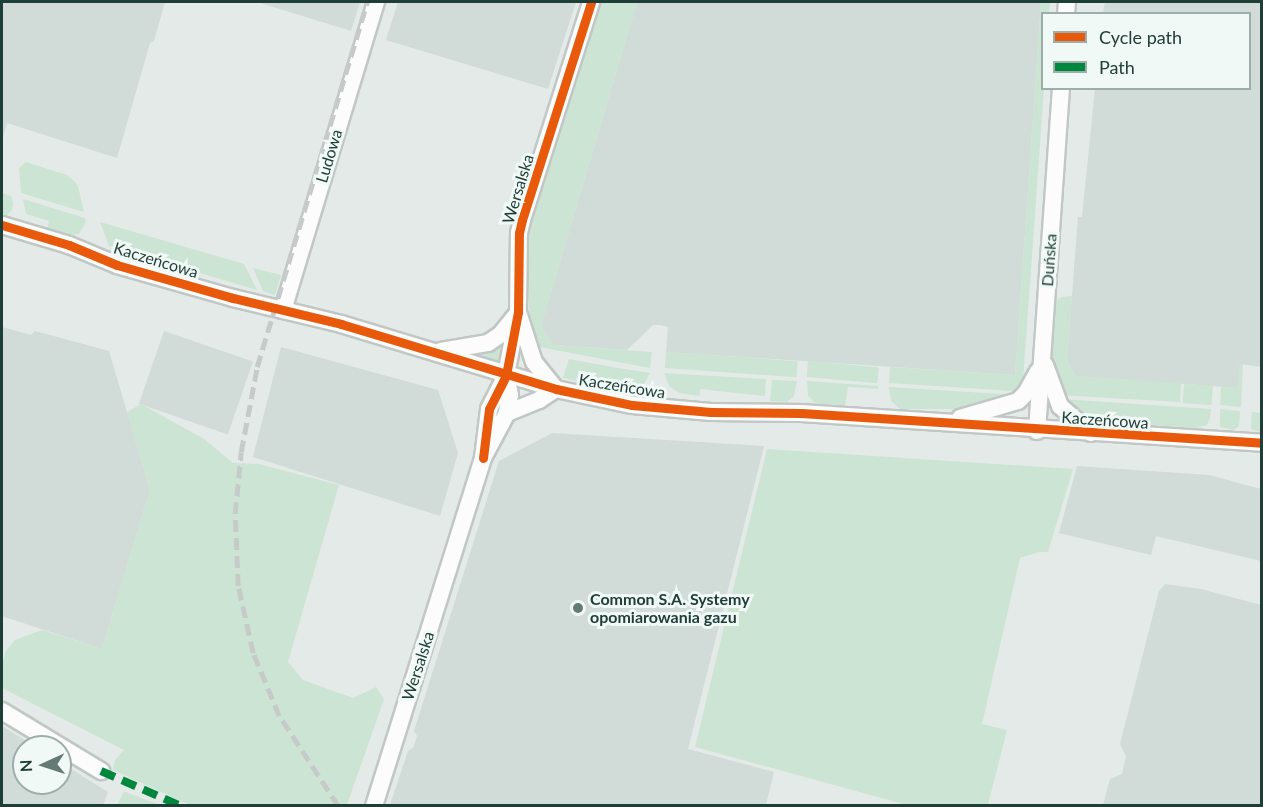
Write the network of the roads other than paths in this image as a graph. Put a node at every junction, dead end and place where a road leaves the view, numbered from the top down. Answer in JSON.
{"nodes":[{"id":1,"x":376,"y":2,"type":"edge"},
{"id":2,"x":591,"y":2,"type":"edge"},
{"id":3,"x":1061,"y":90,"type":"edge"},
{"id":4,"x":2,"y":225,"type":"edge"},
{"id":5,"x":283,"y":310,"type":"junction"},
{"id":6,"x":518,"y":312,"type":"junction"},
{"id":7,"x":436,"y":352,"type":"junction"},
{"id":8,"x":1042,"y":358,"type":"junction"},
{"id":9,"x":506,"y":375,"type":"junction"},
{"id":10,"x":556,"y":389,"type":"junction"},
{"id":11,"x":507,"y":413,"type":"junction"},
{"id":12,"x":943,"y":422,"type":"junction"},
{"id":13,"x":1037,"y":430,"type":"junction"},
{"id":14,"x":1092,"y":434,"type":"junction"},
{"id":15,"x":1262,"y":443,"type":"edge"},
{"id":16,"x":483,"y":458,"type":"junction"},
{"id":17,"x":2,"y":711,"type":"edge"},
{"id":18,"x":101,"y":771,"type":"dead end"},
{"id":19,"x":374,"y":806,"type":"edge"}],
"edges":[{"from":1,"to":5,"type":"street","name":"Ludowa"},
{"from":2,"to":6,"type":"street","name":"Wersalska"},
{"from":3,"to":8,"type":"street","name":"Duńska"},
{"from":4,"to":5,"type":"street","name":"Kaczeńcowa"},
{"from":5,"to":7,"type":"street","name":"Kaczeńcowa"},
{"from":6,"to":7,"type":"street"},
{"from":6,"to":9,"type":"street","name":"Wersalska"},
{"from":6,"to":10,"type":"street","name":"Wersalska"},
{"from":7,"to":9,"type":"street","name":"Kaczeńcowa"},
{"from":8,"to":12,"type":"street"},
{"from":8,"to":13,"type":"street","name":"Duńska"},
{"from":8,"to":14,"type":"street"},
{"from":9,"to":10,"type":"street","name":"Kaczeńcowa"},
{"from":9,"to":11,"type":"street","name":"Wersalska"},
{"from":9,"to":16,"type":"street","name":"Wersalska"},
{"from":10,"to":11,"type":"street"},
{"from":10,"to":12,"type":"street","name":"Kaczeńcowa"},
{"from":11,"to":16,"type":"street","name":"Wersalska"},
{"from":12,"to":13,"type":"street","name":"Kaczeńcowa"},
{"from":13,"to":14,"type":"street","name":"Kaczeńcowa"},
{"from":14,"to":15,"type":"street","name":"Kaczeńcowa"},
{"from":16,"to":19,"type":"street","name":"Wersalska"},
{"from":17,"to":18,"type":"street"}]}
